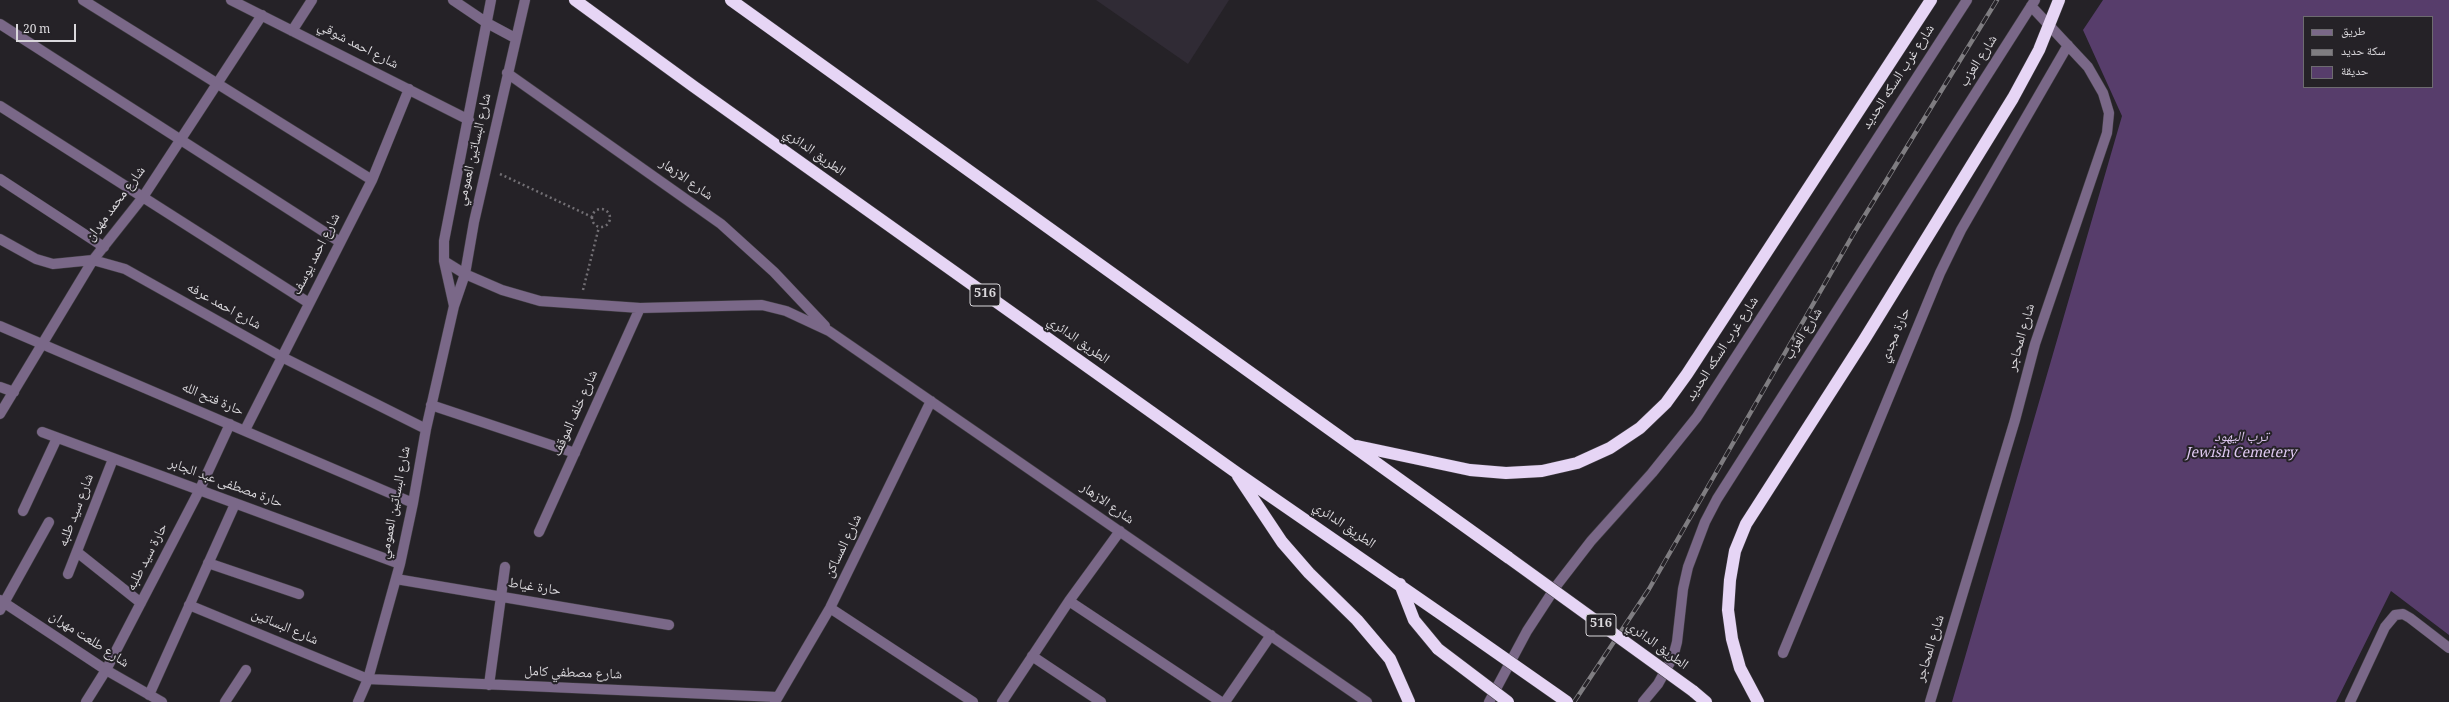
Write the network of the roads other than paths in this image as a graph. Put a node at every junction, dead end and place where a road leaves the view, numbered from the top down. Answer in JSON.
{"nodes":[{"id":1,"x":83,"y":0,"type":"edge"},
{"id":2,"x":231,"y":0,"type":"edge"},
{"id":3,"x":312,"y":0,"type":"edge"},
{"id":4,"x":453,"y":0,"type":"edge"},
{"id":5,"x":491,"y":0,"type":"edge"},
{"id":6,"x":525,"y":0,"type":"edge"},
{"id":7,"x":575,"y":0,"type":"edge"},
{"id":8,"x":731,"y":0,"type":"edge"},
{"id":9,"x":1931,"y":0,"type":"edge"},
{"id":10,"x":1967,"y":0,"type":"edge"},
{"id":11,"x":2059,"y":0,"type":"edge"},
{"id":12,"x":2033,"y":3,"type":"edge"},
{"id":13,"x":262,"y":15,"type":"junction"},
{"id":14,"x":487,"y":23,"type":"junction"},
{"id":15,"x":0,"y":24,"type":"edge"},
{"id":16,"x":2050,"y":25,"type":"junction"},
{"id":17,"x":292,"y":31,"type":"junction"},
{"id":18,"x":515,"y":38,"type":"junction"},
{"id":19,"x":2068,"y":45,"type":"junction"},
{"id":20,"x":507,"y":73,"type":"junction"},
{"id":21,"x":217,"y":84,"type":"junction"},
{"id":22,"x":409,"y":89,"type":"junction"},
{"id":23,"x":0,"y":106,"type":"edge"},
{"id":24,"x":469,"y":120,"type":"junction"},
{"id":25,"x":181,"y":140,"type":"junction"},
{"id":26,"x":0,"y":179,"type":"edge"},
{"id":27,"x":372,"y":180,"type":"junction"},
{"id":28,"x":143,"y":197,"type":"junction"},
{"id":29,"x":0,"y":240,"type":"edge"},
{"id":30,"x":340,"y":242,"type":"junction"},
{"id":31,"x":104,"y":247,"type":"junction"},
{"id":32,"x":93,"y":260,"type":"junction"},
{"id":33,"x":444,"y":261,"type":"junction"},
{"id":34,"x":465,"y":274,"type":"junction"},
{"id":35,"x":309,"y":303,"type":"junction"},
{"id":36,"x":454,"y":306,"type":"junction"},
{"id":37,"x":640,"y":308,"type":"junction"},
{"id":38,"x":0,"y":326,"type":"edge"},
{"id":39,"x":829,"y":331,"type":"junction"},
{"id":40,"x":42,"y":344,"type":"junction"},
{"id":41,"x":282,"y":357,"type":"junction"},
{"id":42,"x":0,"y":387,"type":"edge"},
{"id":43,"x":14,"y":392,"type":"junction"},
{"id":44,"x":931,"y":401,"type":"junction"},
{"id":45,"x":431,"y":405,"type":"junction"},
{"id":46,"x":0,"y":414,"type":"edge"},
{"id":47,"x":230,"y":424,"type":"junction"},
{"id":48,"x":426,"y":429,"type":"junction"},
{"id":49,"x":245,"y":430,"type":"junction"},
{"id":50,"x":42,"y":432,"type":"dead end"},
{"id":51,"x":57,"y":438,"type":"junction"},
{"id":52,"x":1352,"y":445,"type":"junction"},
{"id":53,"x":575,"y":453,"type":"junction"},
{"id":54,"x":113,"y":459,"type":"junction"},
{"id":55,"x":1237,"y":474,"type":"junction"},
{"id":56,"x":199,"y":491,"type":"junction"},
{"id":57,"x":414,"y":503,"type":"junction"},
{"id":58,"x":235,"y":504,"type":"junction"},
{"id":59,"x":23,"y":511,"type":"dead end"},
{"id":60,"x":49,"y":522,"type":"dead end"},
{"id":61,"x":1120,"y":531,"type":"junction"},
{"id":62,"x":539,"y":532,"type":"dead end"},
{"id":63,"x":77,"y":552,"type":"junction"},
{"id":64,"x":208,"y":563,"type":"junction"},
{"id":65,"x":400,"y":564,"type":"junction"},
{"id":66,"x":504,"y":567,"type":"dead end"},
{"id":67,"x":68,"y":574,"type":"dead end"},
{"id":68,"x":396,"y":579,"type":"junction"},
{"id":69,"x":1400,"y":584,"type":"junction"},
{"id":70,"x":300,"y":594,"type":"dead end"},
{"id":71,"x":501,"y":598,"type":"junction"},
{"id":72,"x":1069,"y":601,"type":"junction"},
{"id":73,"x":141,"y":602,"type":"junction"},
{"id":74,"x":2,"y":604,"type":"edge"},
{"id":75,"x":190,"y":605,"type":"junction"},
{"id":76,"x":830,"y":608,"type":"junction"},
{"id":77,"x":669,"y":625,"type":"dead end"},
{"id":78,"x":1271,"y":635,"type":"junction"},
{"id":79,"x":2449,"y":648,"type":"edge"},
{"id":80,"x":1783,"y":653,"type":"dead end"},
{"id":81,"x":1032,"y":656,"type":"junction"},
{"id":82,"x":106,"y":670,"type":"junction"},
{"id":83,"x":246,"y":670,"type":"dead end"},
{"id":84,"x":368,"y":679,"type":"junction"},
{"id":85,"x":489,"y":686,"type":"junction"},
{"id":86,"x":149,"y":694,"type":"junction"},
{"id":87,"x":776,"y":700,"type":"edge"},
{"id":88,"x":86,"y":702,"type":"edge"},
{"id":89,"x":162,"y":702,"type":"edge"},
{"id":90,"x":225,"y":702,"type":"edge"},
{"id":91,"x":358,"y":702,"type":"edge"},
{"id":92,"x":973,"y":702,"type":"edge"},
{"id":93,"x":1002,"y":702,"type":"edge"},
{"id":94,"x":1102,"y":702,"type":"edge"},
{"id":95,"x":1221,"y":702,"type":"edge"},
{"id":96,"x":1225,"y":702,"type":"edge"},
{"id":97,"x":1367,"y":702,"type":"edge"},
{"id":98,"x":1409,"y":702,"type":"edge"},
{"id":99,"x":1490,"y":702,"type":"edge"},
{"id":100,"x":1508,"y":702,"type":"edge"},
{"id":101,"x":1567,"y":702,"type":"edge"},
{"id":102,"x":1643,"y":702,"type":"edge"},
{"id":103,"x":1706,"y":702,"type":"edge"},
{"id":104,"x":1758,"y":702,"type":"edge"},
{"id":105,"x":1930,"y":702,"type":"edge"},
{"id":106,"x":2350,"y":702,"type":"edge"}],
"edges":[{"from":1,"to":21,"type":"street"},
{"from":2,"to":13,"type":"street","name":"شارع احمد شوقي"},
{"from":3,"to":17,"type":"street"},
{"from":4,"to":14,"type":"street"},
{"from":5,"to":14,"type":"street","name":"شارع البساتين العمومي"},
{"from":6,"to":18,"type":"street","name":"شارع البساتين العمومي"},
{"from":7,"to":55,"type":"highway","name":"الطريق الدائري","number":"516"},
{"from":8,"to":52,"type":"highway","name":"الطريق الدائري","number":"516"},
{"from":9,"to":52,"type":"highway"},
{"from":10,"to":99,"type":"street","name":"شارع غرب السكه الحديد"},
{"from":11,"to":16,"type":"highway"},
{"from":12,"to":16,"type":"street","name":"شارع المحاجر"},
{"from":12,"to":102,"type":"street","name":"شارع العزب"},
{"from":13,"to":17,"type":"street","name":"شارع احمد شوقي"},
{"from":13,"to":21,"type":"street","name":"شارع محمد مهران"},
{"from":14,"to":18,"type":"street"},
{"from":14,"to":24,"type":"street","name":"شارع البساتين العمومي"},
{"from":15,"to":25,"type":"street"},
{"from":16,"to":19,"type":"street","name":"شارع المحاجر"},
{"from":16,"to":104,"type":"highway"},
{"from":17,"to":22,"type":"street","name":"شارع احمد شوقي"},
{"from":18,"to":20,"type":"street","name":"شارع البساتين العمومي"},
{"from":19,"to":80,"type":"street","name":"حارة مجدي"},
{"from":19,"to":105,"type":"street","name":"شارع المحاجر"},
{"from":20,"to":34,"type":"street","name":"شارع البساتين العمومي"},
{"from":20,"to":39,"type":"street","name":"شارع الازهار"},
{"from":21,"to":25,"type":"street","name":"شارع محمد مهران"},
{"from":21,"to":27,"type":"street"},
{"from":22,"to":24,"type":"street","name":"شارع احمد شوقي"},
{"from":22,"to":27,"type":"street","name":"شارع احمد يوسف"},
{"from":23,"to":28,"type":"street"},
{"from":24,"to":33,"type":"street","name":"شارع البساتين العمومي"},
{"from":25,"to":28,"type":"street","name":"شارع محمد مهران"},
{"from":25,"to":30,"type":"street"},
{"from":26,"to":31,"type":"street"},
{"from":27,"to":30,"type":"street","name":"شارع احمد يوسف"},
{"from":28,"to":31,"type":"street","name":"شارع محمد مهران"},
{"from":28,"to":35,"type":"street"},
{"from":29,"to":32,"type":"street","name":"شارع احمد عرفه"},
{"from":30,"to":35,"type":"street","name":"شارع احمد يوسف"},
{"from":31,"to":32,"type":"street","name":"شارع محمد مهران"},
{"from":32,"to":40,"type":"street","name":"شارع محمد مهران"},
{"from":32,"to":41,"type":"street","name":"شارع احمد عرفه"},
{"from":33,"to":34,"type":"street","name":"شارع الازهار"},
{"from":33,"to":36,"type":"street","name":"شارع البساتين العمومي"},
{"from":34,"to":36,"type":"street","name":"شارع البساتين العمومي"},
{"from":34,"to":37,"type":"street","name":"شارع الازهار"},
{"from":35,"to":41,"type":"street","name":"شارع احمد يوسف"},
{"from":36,"to":45,"type":"street","name":"شارع البساتين العمومي"},
{"from":37,"to":39,"type":"street","name":"شارع الازهار"},
{"from":37,"to":53,"type":"street","name":"شارع خلف الموقف"},
{"from":38,"to":40,"type":"street","name":"حارة فتح الله"},
{"from":39,"to":44,"type":"street","name":"شارع الازهار"},
{"from":40,"to":43,"type":"street","name":"شارع محمد مهران"},
{"from":40,"to":47,"type":"street","name":"حارة فتح الله"},
{"from":41,"to":48,"type":"street","name":"شارع احمد عرفه"},
{"from":41,"to":49,"type":"street","name":"شارع احمد يوسف"},
{"from":42,"to":43,"type":"street"},
{"from":43,"to":46,"type":"street","name":"شارع محمد مهران"},
{"from":44,"to":61,"type":"street","name":"شارع الازهار"},
{"from":44,"to":76,"type":"street","name":"شارع المساكن"},
{"from":45,"to":48,"type":"street","name":"شارع البساتين العمومي"},
{"from":45,"to":53,"type":"street"},
{"from":47,"to":49,"type":"street","name":"حارة فتح الله"},
{"from":47,"to":56,"type":"street","name":"حارة سيد طلبه"},
{"from":48,"to":57,"type":"street","name":"شارع البساتين العمومي"},
{"from":49,"to":57,"type":"street","name":"حارة فتح الله"},
{"from":50,"to":51,"type":"street","name":"حارة مصطفى عبد الجابر"},
{"from":51,"to":54,"type":"street","name":"حارة مصطفى عبد الجابر"},
{"from":51,"to":59,"type":"street"},
{"from":52,"to":103,"type":"highway","name":"الطريق الدائري","number":"516","bridge":true},
{"from":53,"to":62,"type":"street","name":"شارع خلف الموقف"},
{"from":54,"to":56,"type":"street","name":"حارة مصطفى عبد الجابر"},
{"from":54,"to":63,"type":"street","name":"شارع سيد طلبه"},
{"from":55,"to":69,"type":"highway","name":"الطريق الدائري","number":"516"},
{"from":55,"to":98,"type":"highway"},
{"from":56,"to":58,"type":"street","name":"حارة مصطفى عبد الجابر"},
{"from":56,"to":73,"type":"street","name":"حارة سيد طلبه"},
{"from":57,"to":65,"type":"street","name":"شارع البساتين العمومي"},
{"from":58,"to":64,"type":"street"},
{"from":58,"to":65,"type":"street","name":"حارة مصطفى عبد الجابر"},
{"from":60,"to":74,"type":"street"},
{"from":61,"to":72,"type":"street"},
{"from":61,"to":78,"type":"street","name":"شارع الازهار"},
{"from":63,"to":67,"type":"street","name":"شارع سيد طلبه"},
{"from":63,"to":73,"type":"street"},
{"from":64,"to":70,"type":"street"},
{"from":64,"to":75,"type":"street"},
{"from":65,"to":68,"type":"street","name":"شارع البساتين العمومي"},
{"from":66,"to":71,"type":"street"},
{"from":68,"to":71,"type":"street","name":"حارة غياط"},
{"from":68,"to":84,"type":"street","name":"شارع البساتين العمومي"},
{"from":69,"to":100,"type":"highway","bridge":true},
{"from":69,"to":101,"type":"highway","name":"الطريق الدائري","number":"516","bridge":true},
{"from":71,"to":77,"type":"street","name":"حارة غياط"},
{"from":71,"to":85,"type":"street"},
{"from":72,"to":81,"type":"street"},
{"from":72,"to":95,"type":"street"},
{"from":73,"to":82,"type":"street","name":"حارة سيد طلبه"},
{"from":74,"to":82,"type":"street","name":"شارع طلعت مهران"},
{"from":75,"to":84,"type":"street","name":"شارع البساتين"},
{"from":75,"to":86,"type":"street"},
{"from":76,"to":87,"type":"street","name":"شارع المساكن"},
{"from":76,"to":92,"type":"street"},
{"from":78,"to":96,"type":"street"},
{"from":78,"to":97,"type":"street","name":"شارع الازهار"},
{"from":79,"to":106,"type":"street"},
{"from":81,"to":93,"type":"street"},
{"from":81,"to":94,"type":"street"},
{"from":82,"to":86,"type":"street","name":"شارع طلعت مهران"},
{"from":82,"to":88,"type":"street","name":"حارة سيد طلبه"},
{"from":83,"to":90,"type":"street"},
{"from":84,"to":85,"type":"street","name":"شارع مصطفي كامل"},
{"from":84,"to":91,"type":"street","name":"شارع البساتين العمومي"},
{"from":85,"to":87,"type":"street","name":"شارع مصطفي كامل"},
{"from":86,"to":89,"type":"street","name":"شارع طلعت مهران"}]}
